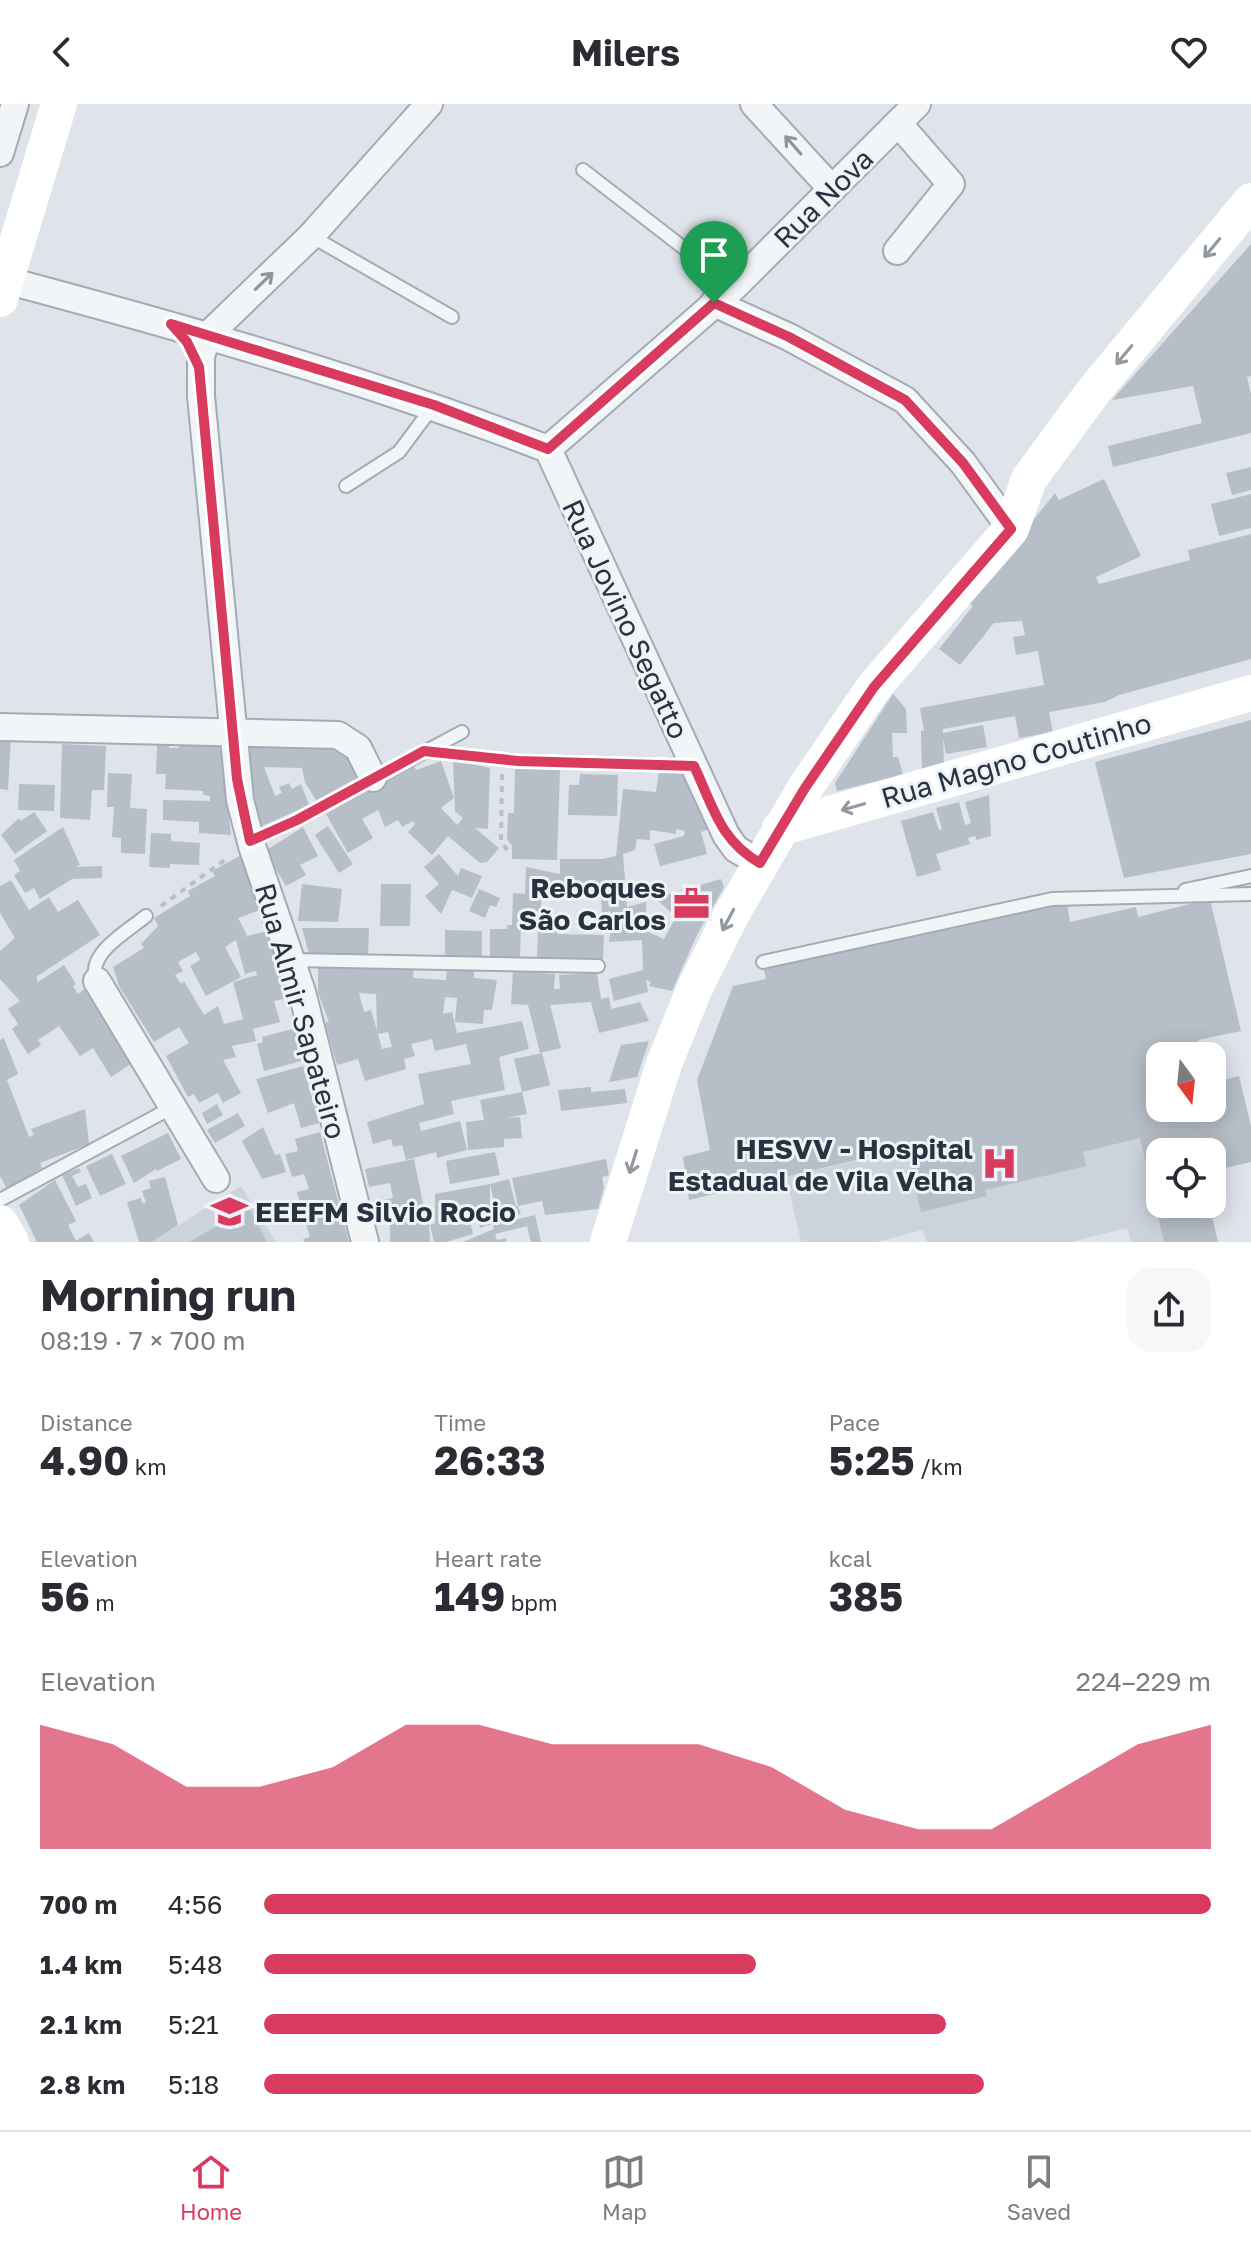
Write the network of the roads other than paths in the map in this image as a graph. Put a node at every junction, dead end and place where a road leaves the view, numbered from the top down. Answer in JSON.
{"nodes":[{"id":1,"x":15,"y":104,"type":"edge"},
{"id":2,"x":59,"y":104,"type":"edge"},
{"id":3,"x":754,"y":104,"type":"edge"},
{"id":4,"x":917,"y":104,"type":"edge"},
{"id":5,"x":424,"y":106,"type":"edge"},
{"id":6,"x":898,"y":123,"type":"junction"},
{"id":7,"x":0,"y":153,"type":"edge"},
{"id":8,"x":583,"y":170,"type":"dead end"},
{"id":9,"x":831,"y":188,"type":"junction"},
{"id":10,"x":1251,"y":201,"type":"edge"},
{"id":11,"x":311,"y":236,"type":"junction"},
{"id":12,"x":897,"y":251,"type":"dead end"},
{"id":13,"x":3,"y":290,"type":"edge"},
{"id":14,"x":724,"y":295,"type":"junction"},
{"id":15,"x":452,"y":317,"type":"dead end"},
{"id":16,"x":171,"y":324,"type":"junction"},
{"id":17,"x":208,"y":335,"type":"junction"},
{"id":18,"x":200,"y":381,"type":"junction"},
{"id":19,"x":434,"y":405,"type":"junction"},
{"id":20,"x":548,"y":449,"type":"junction"},
{"id":21,"x":346,"y":486,"type":"dead end"},
{"id":22,"x":1011,"y":529,"type":"junction"},
{"id":23,"x":1251,"y":693,"type":"edge"},
{"id":24,"x":0,"y":727,"type":"edge"},
{"id":25,"x":232,"y":732,"type":"junction"},
{"id":26,"x":462,"y":732,"type":"dead end"},
{"id":27,"x":424,"y":751,"type":"junction"},
{"id":28,"x":694,"y":766,"type":"junction"},
{"id":29,"x":373,"y":778,"type":"junction"},
{"id":30,"x":780,"y":828,"type":"junction"},
{"id":31,"x":250,"y":841,"type":"junction"},
{"id":32,"x":760,"y":863,"type":"junction"},
{"id":33,"x":1251,"y":876,"type":"edge"},
{"id":34,"x":1251,"y":894,"type":"edge"},
{"id":35,"x":1150,"y":897,"type":"junction"},
{"id":36,"x":146,"y":916,"type":"road end"},
{"id":37,"x":293,"y":960,"type":"junction"},
{"id":38,"x":763,"y":962,"type":"dead end"},
{"id":39,"x":598,"y":966,"type":"dead end"},
{"id":40,"x":97,"y":981,"type":"joint"},
{"id":41,"x":173,"y":1107,"type":"junction"},
{"id":42,"x":216,"y":1179,"type":"dead end"},
{"id":43,"x":0,"y":1200,"type":"edge"},
{"id":44,"x":0,"y":1223,"type":"edge"},
{"id":45,"x":11,"y":1242,"type":"edge"},
{"id":46,"x":365,"y":1242,"type":"edge"},
{"id":47,"x":608,"y":1242,"type":"edge"}],
"edges":[{"from":1,"to":7,"type":"street"},
{"from":2,"to":13,"type":"street"},
{"from":9,"to":3,"type":"street","one_way":true},
{"from":4,"to":6,"type":"street","name":"Rua Nova"},
{"from":5,"to":11,"type":"street"},
{"from":6,"to":9,"type":"street","name":"Rua Nova"},
{"from":6,"to":12,"type":"street"},
{"from":8,"to":14,"type":"lane"},
{"from":9,"to":14,"type":"street","name":"Rua Nova"},
{"from":10,"to":22,"type":"street","one_way":true},
{"from":11,"to":15,"type":"lane"},
{"from":17,"to":11,"type":"street","one_way":true},
{"from":13,"to":16,"type":"street"},
{"from":14,"to":20,"type":"street","name":"Rua Nova"},
{"from":14,"to":22,"type":"street"},
{"from":16,"to":17,"type":"street"},
{"from":16,"to":18,"type":"street"},
{"from":17,"to":18,"type":"street"},
{"from":17,"to":19,"type":"street"},
{"from":18,"to":25,"type":"street","name":"Rua Almir Sapateiro"},
{"from":19,"to":20,"type":"street"},
{"from":19,"to":21,"type":"lane"},
{"from":20,"to":28,"type":"street","name":"Rua Jovino Segatto"},
{"from":22,"to":30,"type":"street"},
{"from":23,"to":30,"type":"street","name":"Rua Magno Coutinho","one_way":true},
{"from":24,"to":25,"type":"street"},
{"from":25,"to":29,"type":"street"},
{"from":25,"to":31,"type":"street","name":"Rua Almir Sapateiro"},
{"from":26,"to":27,"type":"lane"},
{"from":27,"to":28,"type":"lane"},
{"from":27,"to":29,"type":"lane"},
{"from":28,"to":32,"type":"street","name":"Rua Jovino Segatto"},
{"from":29,"to":31,"type":"lane"},
{"from":30,"to":32,"type":"street"},
{"from":31,"to":37,"type":"street","name":"Rua Almir Sapateiro"},
{"from":32,"to":47,"type":"street","one_way":true},
{"from":33,"to":35,"type":"lane"},
{"from":34,"to":35,"type":"lane"},
{"from":35,"to":38,"type":"lane"},
{"from":36,"to":40,"type":"lane"},
{"from":37,"to":39,"type":"lane"},
{"from":37,"to":46,"type":"street","name":"Rua Almir Sapateiro"},
{"from":40,"to":41,"type":"street"},
{"from":41,"to":42,"type":"street"},
{"from":41,"to":43,"type":"lane"},
{"from":44,"to":45,"type":"street"}]}
